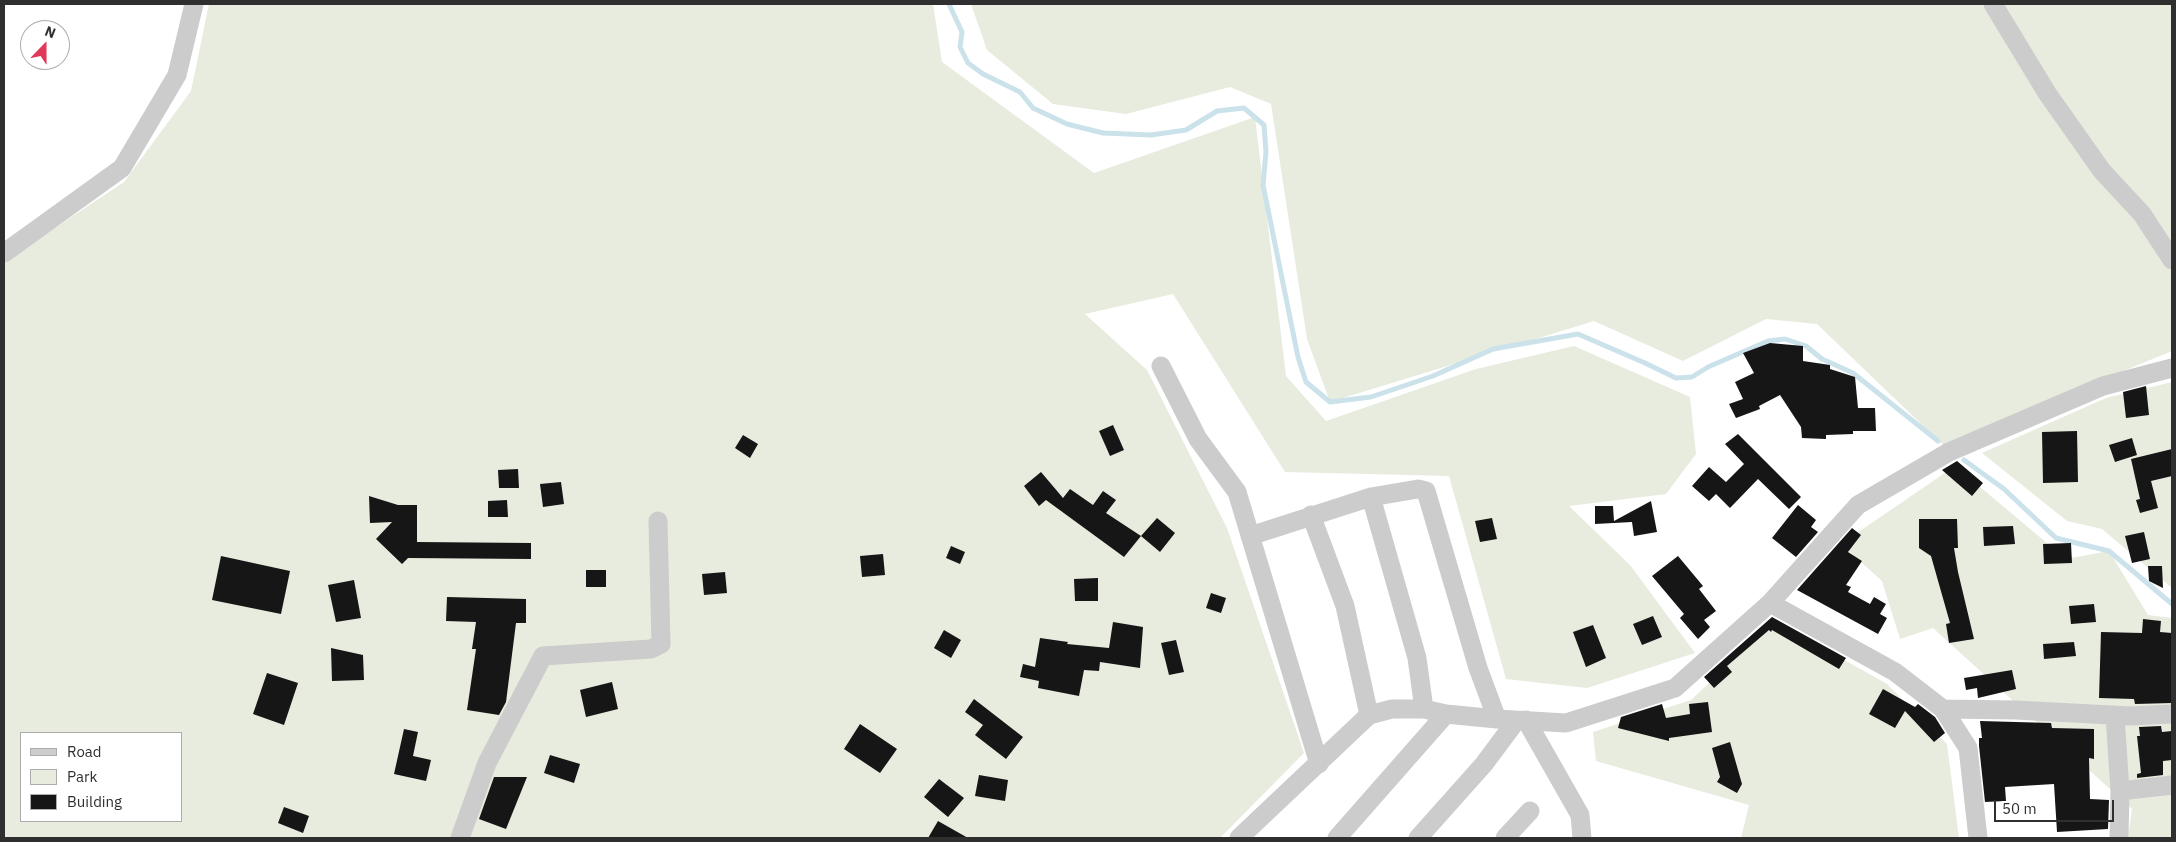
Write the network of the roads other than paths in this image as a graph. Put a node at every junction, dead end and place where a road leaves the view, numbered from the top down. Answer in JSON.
{"nodes":[{"id":1,"x":194,"y":4,"type":"edge"},
{"id":2,"x":1993,"y":4,"type":"edge"},
{"id":3,"x":4,"y":253,"type":"edge"},
{"id":4,"x":2172,"y":260,"type":"edge"},
{"id":5,"x":1161,"y":366,"type":"dead end"},
{"id":6,"x":2172,"y":368,"type":"edge"},
{"id":7,"x":1371,"y":497,"type":"junction"},
{"id":8,"x":1311,"y":516,"type":"junction"},
{"id":9,"x":658,"y":521,"type":"dead end"},
{"id":10,"x":1250,"y":536,"type":"junction"},
{"id":11,"x":1770,"y":603,"type":"junction"},
{"id":12,"x":1424,"y":709,"type":"junction"},
{"id":13,"x":1943,"y":709,"type":"junction"},
{"id":14,"x":1446,"y":714,"type":"junction"},
{"id":15,"x":2172,"y":714,"type":"edge"},
{"id":16,"x":1369,"y":715,"type":"junction"},
{"id":17,"x":2116,"y":716,"type":"junction"},
{"id":18,"x":1497,"y":719,"type":"junction"},
{"id":19,"x":1521,"y":721,"type":"junction"},
{"id":20,"x":1319,"y":764,"type":"junction"},
{"id":21,"x":2172,"y":785,"type":"edge"},
{"id":22,"x":2120,"y":791,"type":"junction"},
{"id":23,"x":1530,"y":811,"type":"dead end"},
{"id":24,"x":1245,"y":836,"type":"edge"},
{"id":25,"x":460,"y":838,"type":"edge"},
{"id":26,"x":1337,"y":838,"type":"edge"},
{"id":27,"x":1418,"y":838,"type":"edge"},
{"id":28,"x":1505,"y":838,"type":"edge"},
{"id":29,"x":1582,"y":838,"type":"edge"},
{"id":30,"x":1978,"y":838,"type":"edge"},
{"id":31,"x":2119,"y":838,"type":"edge"}],
"edges":[{"from":1,"to":3,"type":"street"},
{"from":2,"to":4,"type":"street"},
{"from":5,"to":10,"type":"street"},
{"from":6,"to":11,"type":"street"},
{"from":7,"to":8,"type":"street"},
{"from":7,"to":12,"type":"street"},
{"from":7,"to":18,"type":"street"},
{"from":8,"to":10,"type":"street"},
{"from":8,"to":16,"type":"street"},
{"from":9,"to":25,"type":"street"},
{"from":10,"to":20,"type":"street"},
{"from":11,"to":13,"type":"street"},
{"from":11,"to":19,"type":"street"},
{"from":12,"to":14,"type":"street"},
{"from":12,"to":16,"type":"street"},
{"from":13,"to":17,"type":"street"},
{"from":13,"to":30,"type":"street"},
{"from":14,"to":18,"type":"street"},
{"from":14,"to":26,"type":"street"},
{"from":15,"to":17,"type":"street"},
{"from":16,"to":20,"type":"street"},
{"from":17,"to":22,"type":"street"},
{"from":18,"to":19,"type":"street"},
{"from":19,"to":27,"type":"street"},
{"from":19,"to":29,"type":"street"},
{"from":20,"to":24,"type":"street"},
{"from":21,"to":22,"type":"street"},
{"from":22,"to":31,"type":"street"},
{"from":23,"to":28,"type":"street"}]}
